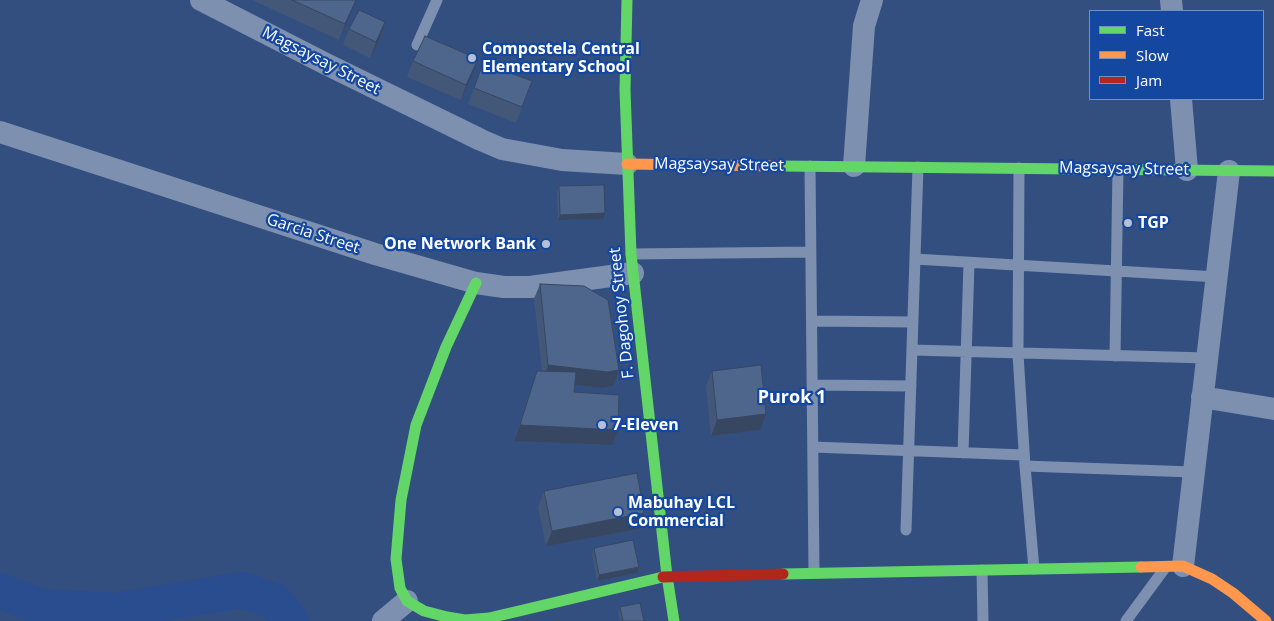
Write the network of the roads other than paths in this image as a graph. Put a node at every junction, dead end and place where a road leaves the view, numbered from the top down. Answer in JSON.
{"nodes":[{"id":1,"x":201,"y":0,"type":"edge"},
{"id":2,"x":437,"y":0,"type":"edge"},
{"id":3,"x":627,"y":0,"type":"edge"},
{"id":4,"x":872,"y":0,"type":"edge"},
{"id":5,"x":417,"y":45,"type":"dead end"},
{"id":6,"x":1181,"y":100,"type":"edge"},
{"id":7,"x":0,"y":132,"type":"edge"},
{"id":8,"x":626,"y":164,"type":"junction"},
{"id":9,"x":810,"y":166,"type":"junction"},
{"id":10,"x":854,"y":166,"type":"junction"},
{"id":11,"x":918,"y":167,"type":"junction"},
{"id":12,"x":1019,"y":168,"type":"junction"},
{"id":13,"x":1118,"y":169,"type":"junction"},
{"id":14,"x":1187,"y":170,"type":"junction"},
{"id":15,"x":1229,"y":171,"type":"junction"},
{"id":16,"x":1274,"y":171,"type":"edge"},
{"id":17,"x":811,"y":252,"type":"junction"},
{"id":18,"x":915,"y":259,"type":"junction"},
{"id":19,"x":968,"y":263,"type":"junction"},
{"id":20,"x":632,"y":264,"type":"junction"},
{"id":21,"x":1019,"y":266,"type":"junction"},
{"id":22,"x":1116,"y":271,"type":"junction"},
{"id":23,"x":1217,"y":277,"type":"junction"},
{"id":24,"x":476,"y":283,"type":"junction"},
{"id":25,"x":812,"y":321,"type":"junction"},
{"id":26,"x":913,"y":322,"type":"junction"},
{"id":27,"x":912,"y":350,"type":"junction"},
{"id":28,"x":966,"y":352,"type":"junction"},
{"id":29,"x":1018,"y":354,"type":"junction"},
{"id":30,"x":1115,"y":356,"type":"junction"},
{"id":31,"x":1207,"y":358,"type":"junction"},
{"id":32,"x":813,"y":385,"type":"junction"},
{"id":33,"x":911,"y":386,"type":"junction"},
{"id":34,"x":1202,"y":397,"type":"junction"},
{"id":35,"x":1274,"y":409,"type":"edge"},
{"id":36,"x":813,"y":448,"type":"junction"},
{"id":37,"x":909,"y":452,"type":"junction"},
{"id":38,"x":963,"y":453,"type":"junction"},
{"id":39,"x":1025,"y":461,"type":"junction"},
{"id":40,"x":1193,"y":472,"type":"junction"},
{"id":41,"x":906,"y":530,"type":"dead end"},
{"id":42,"x":1174,"y":566,"type":"junction"},
{"id":43,"x":1034,"y":569,"type":"junction"},
{"id":44,"x":982,"y":570,"type":"junction"},
{"id":45,"x":814,"y":573,"type":"junction"},
{"id":46,"x":668,"y":576,"type":"junction"},
{"id":47,"x":407,"y":601,"type":"junction"},
{"id":48,"x":383,"y":621,"type":"edge"},
{"id":49,"x":674,"y":621,"type":"edge"},
{"id":50,"x":983,"y":621,"type":"edge"},
{"id":51,"x":1126,"y":621,"type":"edge"},
{"id":52,"x":1266,"y":621,"type":"edge"}],
"edges":[{"from":1,"to":8,"type":"street","name":"Magsaysay Street"},
{"from":2,"to":5,"type":"lane"},
{"from":3,"to":8,"type":"street","name":"F. Dagohoy Street"},
{"from":4,"to":10,"type":"street"},
{"from":6,"to":14,"type":"street"},
{"from":7,"to":24,"type":"street","name":"Garcia Street"},
{"from":8,"to":9,"type":"street","name":"Magsaysay Street"},
{"from":8,"to":20,"type":"street","name":"F. Dagohoy Street"},
{"from":9,"to":10,"type":"street","name":"Magsaysay Street"},
{"from":9,"to":17,"type":"lane"},
{"from":10,"to":11,"type":"street","name":"Magsaysay Street"},
{"from":11,"to":12,"type":"street","name":"Magsaysay Street"},
{"from":11,"to":18,"type":"lane"},
{"from":12,"to":13,"type":"street","name":"Magsaysay Street"},
{"from":12,"to":21,"type":"lane"},
{"from":13,"to":14,"type":"street","name":"Magsaysay Street"},
{"from":13,"to":22,"type":"lane"},
{"from":14,"to":15,"type":"street","name":"Magsaysay Street"},
{"from":15,"to":16,"type":"street","name":"Magsaysay Street"},
{"from":15,"to":23,"type":"street"},
{"from":17,"to":20,"type":"lane"},
{"from":17,"to":25,"type":"lane"},
{"from":18,"to":19,"type":"lane"},
{"from":18,"to":26,"type":"lane"},
{"from":19,"to":21,"type":"lane"},
{"from":19,"to":28,"type":"lane"},
{"from":20,"to":24,"type":"street","name":"Garcia Street"},
{"from":20,"to":46,"type":"street","name":"F. Dagohoy Street"},
{"from":21,"to":22,"type":"lane"},
{"from":21,"to":29,"type":"lane"},
{"from":22,"to":23,"type":"lane"},
{"from":22,"to":30,"type":"lane"},
{"from":23,"to":31,"type":"street"},
{"from":24,"to":47,"type":"street"},
{"from":25,"to":26,"type":"lane"},
{"from":25,"to":32,"type":"lane"},
{"from":26,"to":27,"type":"lane"},
{"from":27,"to":28,"type":"lane"},
{"from":27,"to":33,"type":"lane"},
{"from":28,"to":29,"type":"lane"},
{"from":28,"to":38,"type":"lane"},
{"from":29,"to":30,"type":"lane"},
{"from":29,"to":39,"type":"lane"},
{"from":30,"to":31,"type":"lane"},
{"from":31,"to":34,"type":"street"},
{"from":32,"to":33,"type":"lane"},
{"from":32,"to":36,"type":"lane"},
{"from":33,"to":37,"type":"lane"},
{"from":34,"to":35,"type":"street"},
{"from":34,"to":40,"type":"street"},
{"from":36,"to":37,"type":"lane"},
{"from":36,"to":45,"type":"lane"},
{"from":37,"to":38,"type":"lane"},
{"from":37,"to":41,"type":"lane"},
{"from":38,"to":39,"type":"lane"},
{"from":39,"to":40,"type":"lane"},
{"from":39,"to":43,"type":"lane"},
{"from":40,"to":42,"type":"street"},
{"from":42,"to":43,"type":"street"},
{"from":42,"to":51,"type":"lane"},
{"from":42,"to":52,"type":"street"},
{"from":43,"to":44,"type":"street"},
{"from":44,"to":45,"type":"street"},
{"from":44,"to":50,"type":"lane"},
{"from":45,"to":46,"type":"street"},
{"from":46,"to":47,"type":"street"},
{"from":46,"to":49,"type":"street","name":"F. Dagohoy Street"},
{"from":47,"to":48,"type":"street"}]}
